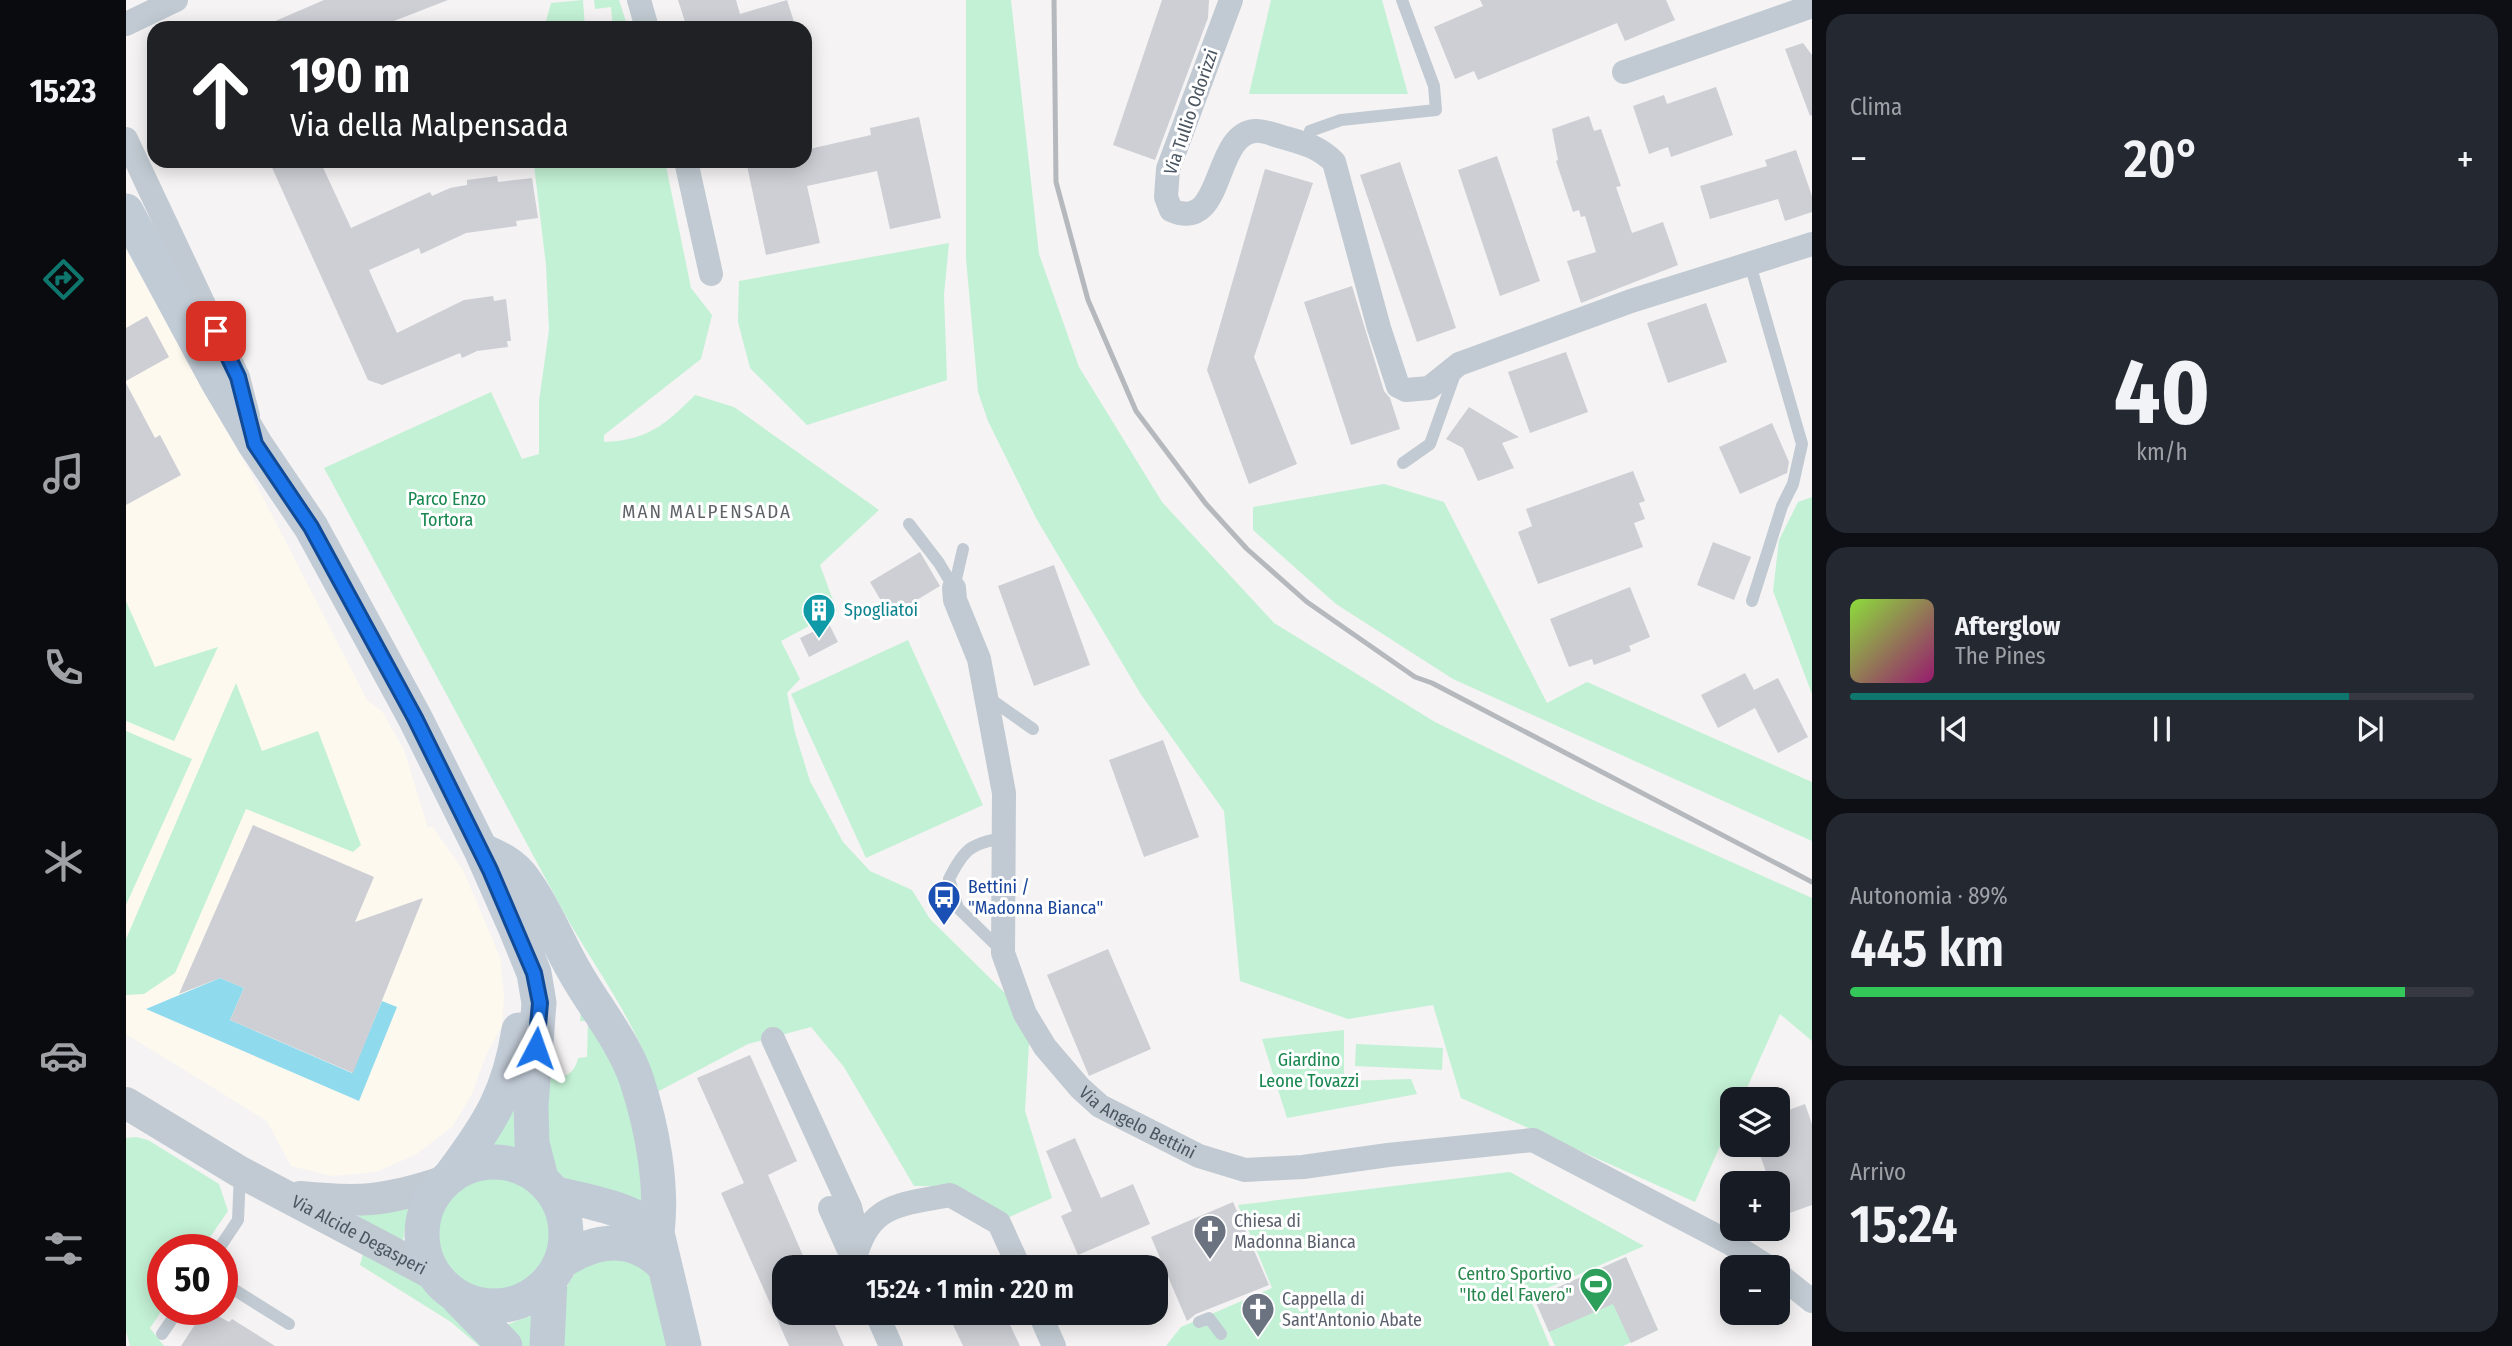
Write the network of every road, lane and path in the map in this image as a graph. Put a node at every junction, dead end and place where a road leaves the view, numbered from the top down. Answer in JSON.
{"nodes":[{"id":1,"x":176,"y":0,"type":"edge"},
{"id":2,"x":639,"y":0,"type":"edge"},
{"id":3,"x":1230,"y":0,"type":"edge"},
{"id":4,"x":1402,"y":0,"type":"edge"},
{"id":5,"x":1812,"y":6,"type":"edge"},
{"id":6,"x":646,"y":21,"type":"edge"},
{"id":7,"x":126,"y":24,"type":"edge"},
{"id":8,"x":1624,"y":72,"type":"dead end"},
{"id":9,"x":126,"y":139,"type":"edge"},
{"id":10,"x":1308,"y":144,"type":"junction"},
{"id":11,"x":688,"y":168,"type":"edge"},
{"id":12,"x":126,"y":211,"type":"edge"},
{"id":13,"x":1812,"y":244,"type":"edge"},
{"id":14,"x":1751,"y":264,"type":"junction"},
{"id":15,"x":711,"y":274,"type":"dead end"},
{"id":16,"x":1459,"y":364,"type":"junction"},
{"id":17,"x":255,"y":444,"type":"junction"},
{"id":18,"x":1403,"y":463,"type":"dead end"},
{"id":19,"x":909,"y":524,"type":"dead end"},
{"id":20,"x":963,"y":549,"type":"dead end"},
{"id":21,"x":954,"y":588,"type":"junction"},
{"id":22,"x":1752,"y":601,"type":"dead end"},
{"id":23,"x":986,"y":696,"type":"junction"},
{"id":24,"x":1033,"y":729,"type":"dead end"},
{"id":25,"x":1004,"y":838,"type":"junction"},
{"id":26,"x":481,"y":850,"type":"junction"},
{"id":27,"x":516,"y":929,"type":"junction"},
{"id":28,"x":1003,"y":953,"type":"junction"},
{"id":29,"x":773,"y":1039,"type":"dead end"},
{"id":30,"x":126,"y":1103,"type":"edge"},
{"id":31,"x":240,"y":1172,"type":"junction"},
{"id":32,"x":448,"y":1178,"type":"junction"},
{"id":33,"x":547,"y":1185,"type":"junction"},
{"id":34,"x":284,"y":1195,"type":"junction"},
{"id":35,"x":830,"y":1208,"type":"dead end"},
{"id":36,"x":229,"y":1234,"type":"edge"},
{"id":37,"x":660,"y":1250,"type":"junction"},
{"id":38,"x":855,"y":1255,"type":"edge"},
{"id":39,"x":856,"y":1255,"type":"edge"},
{"id":40,"x":857,"y":1255,"type":"edge"},
{"id":41,"x":1014,"y":1255,"type":"edge"},
{"id":42,"x":1749,"y":1255,"type":"edge"},
{"id":43,"x":556,"y":1271,"type":"junction"},
{"id":44,"x":433,"y":1274,"type":"junction"},
{"id":45,"x":1790,"y":1283,"type":"edge"},
{"id":46,"x":238,"y":1292,"type":"edge"},
{"id":47,"x":459,"y":1298,"type":"junction"},
{"id":48,"x":1812,"y":1301,"type":"edge"},
{"id":49,"x":1199,"y":1322,"type":"dead end"},
{"id":50,"x":289,"y":1324,"type":"dead end"},
{"id":51,"x":168,"y":1325,"type":"edge"},
{"id":52,"x":882,"y":1325,"type":"edge"},
{"id":53,"x":1045,"y":1325,"type":"edge"},
{"id":54,"x":162,"y":1334,"type":"dead end"},
{"id":55,"x":1221,"y":1334,"type":"dead end"},
{"id":56,"x":505,"y":1346,"type":"edge"},
{"id":57,"x":547,"y":1346,"type":"edge"},
{"id":58,"x":684,"y":1346,"type":"edge"},
{"id":59,"x":891,"y":1346,"type":"edge"},
{"id":60,"x":1054,"y":1346,"type":"edge"}],
"edges":[{"from":1,"to":7,"type":"street"},
{"from":2,"to":6,"type":"street"},
{"from":3,"to":10,"type":"street","name":"Via Tullio Odorizzi"},
{"from":4,"to":10,"type":"lane"},
{"from":5,"to":8,"type":"street"},
{"from":9,"to":17,"type":"street"},
{"from":10,"to":16,"type":"street","name":"Via Tullio Odorizzi"},
{"from":11,"to":15,"type":"street"},
{"from":12,"to":17,"type":"main road"},
{"from":13,"to":14,"type":"street","name":"Via Tullio Odorizzi"},
{"from":14,"to":16,"type":"street","name":"Via Tullio Odorizzi"},
{"from":14,"to":22,"type":"lane"},
{"from":16,"to":18,"type":"lane"},
{"from":17,"to":26,"type":"main road"},
{"from":19,"to":21,"type":"lane","name":"Via Angelo Bettini"},
{"from":20,"to":21,"type":"lane"},
{"from":21,"to":23,"type":"street","name":"Via Angelo Bettini"},
{"from":23,"to":24,"type":"lane"},
{"from":23,"to":25,"type":"street","name":"Via Angelo Bettini"},
{"from":25,"to":28,"type":"street","name":"Via Angelo Bettini"},
{"from":25,"to":28,"type":"lane"},
{"from":26,"to":27,"type":"main road"},
{"from":26,"to":37,"type":"main road"},
{"from":27,"to":32,"type":"main road"},
{"from":27,"to":33,"type":"main road"},
{"from":28,"to":42,"type":"street","name":"Via Angelo Bettini"},
{"from":29,"to":39,"type":"street"},
{"from":30,"to":31,"type":"street","name":"Via Alcide Degasperi"},
{"from":31,"to":34,"type":"street","name":"Via Alcide Degasperi"},
{"from":31,"to":36,"type":"lane"},
{"from":32,"to":33,"type":"main road"},
{"from":32,"to":34,"type":"street","name":"Via Alcide Degasperi"},
{"from":32,"to":44,"type":"main road"},
{"from":33,"to":37,"type":"main road"},
{"from":33,"to":43,"type":"main road"},
{"from":34,"to":44,"type":"street","name":"Via Alcide Degasperi"},
{"from":35,"to":38,"type":"street"},
{"from":37,"to":43,"type":"main road"},
{"from":37,"to":58,"type":"main road"},
{"from":40,"to":41,"type":"street"},
{"from":43,"to":47,"type":"main road"},
{"from":43,"to":57,"type":"main road"},
{"from":44,"to":47,"type":"main road"},
{"from":45,"to":48,"type":"street"},
{"from":46,"to":50,"type":"lane"},
{"from":47,"to":56,"type":"main road"},
{"from":49,"to":55,"type":"lane"},
{"from":51,"to":54,"type":"lane"},
{"from":52,"to":59,"type":"street"},
{"from":53,"to":60,"type":"street"}]}
